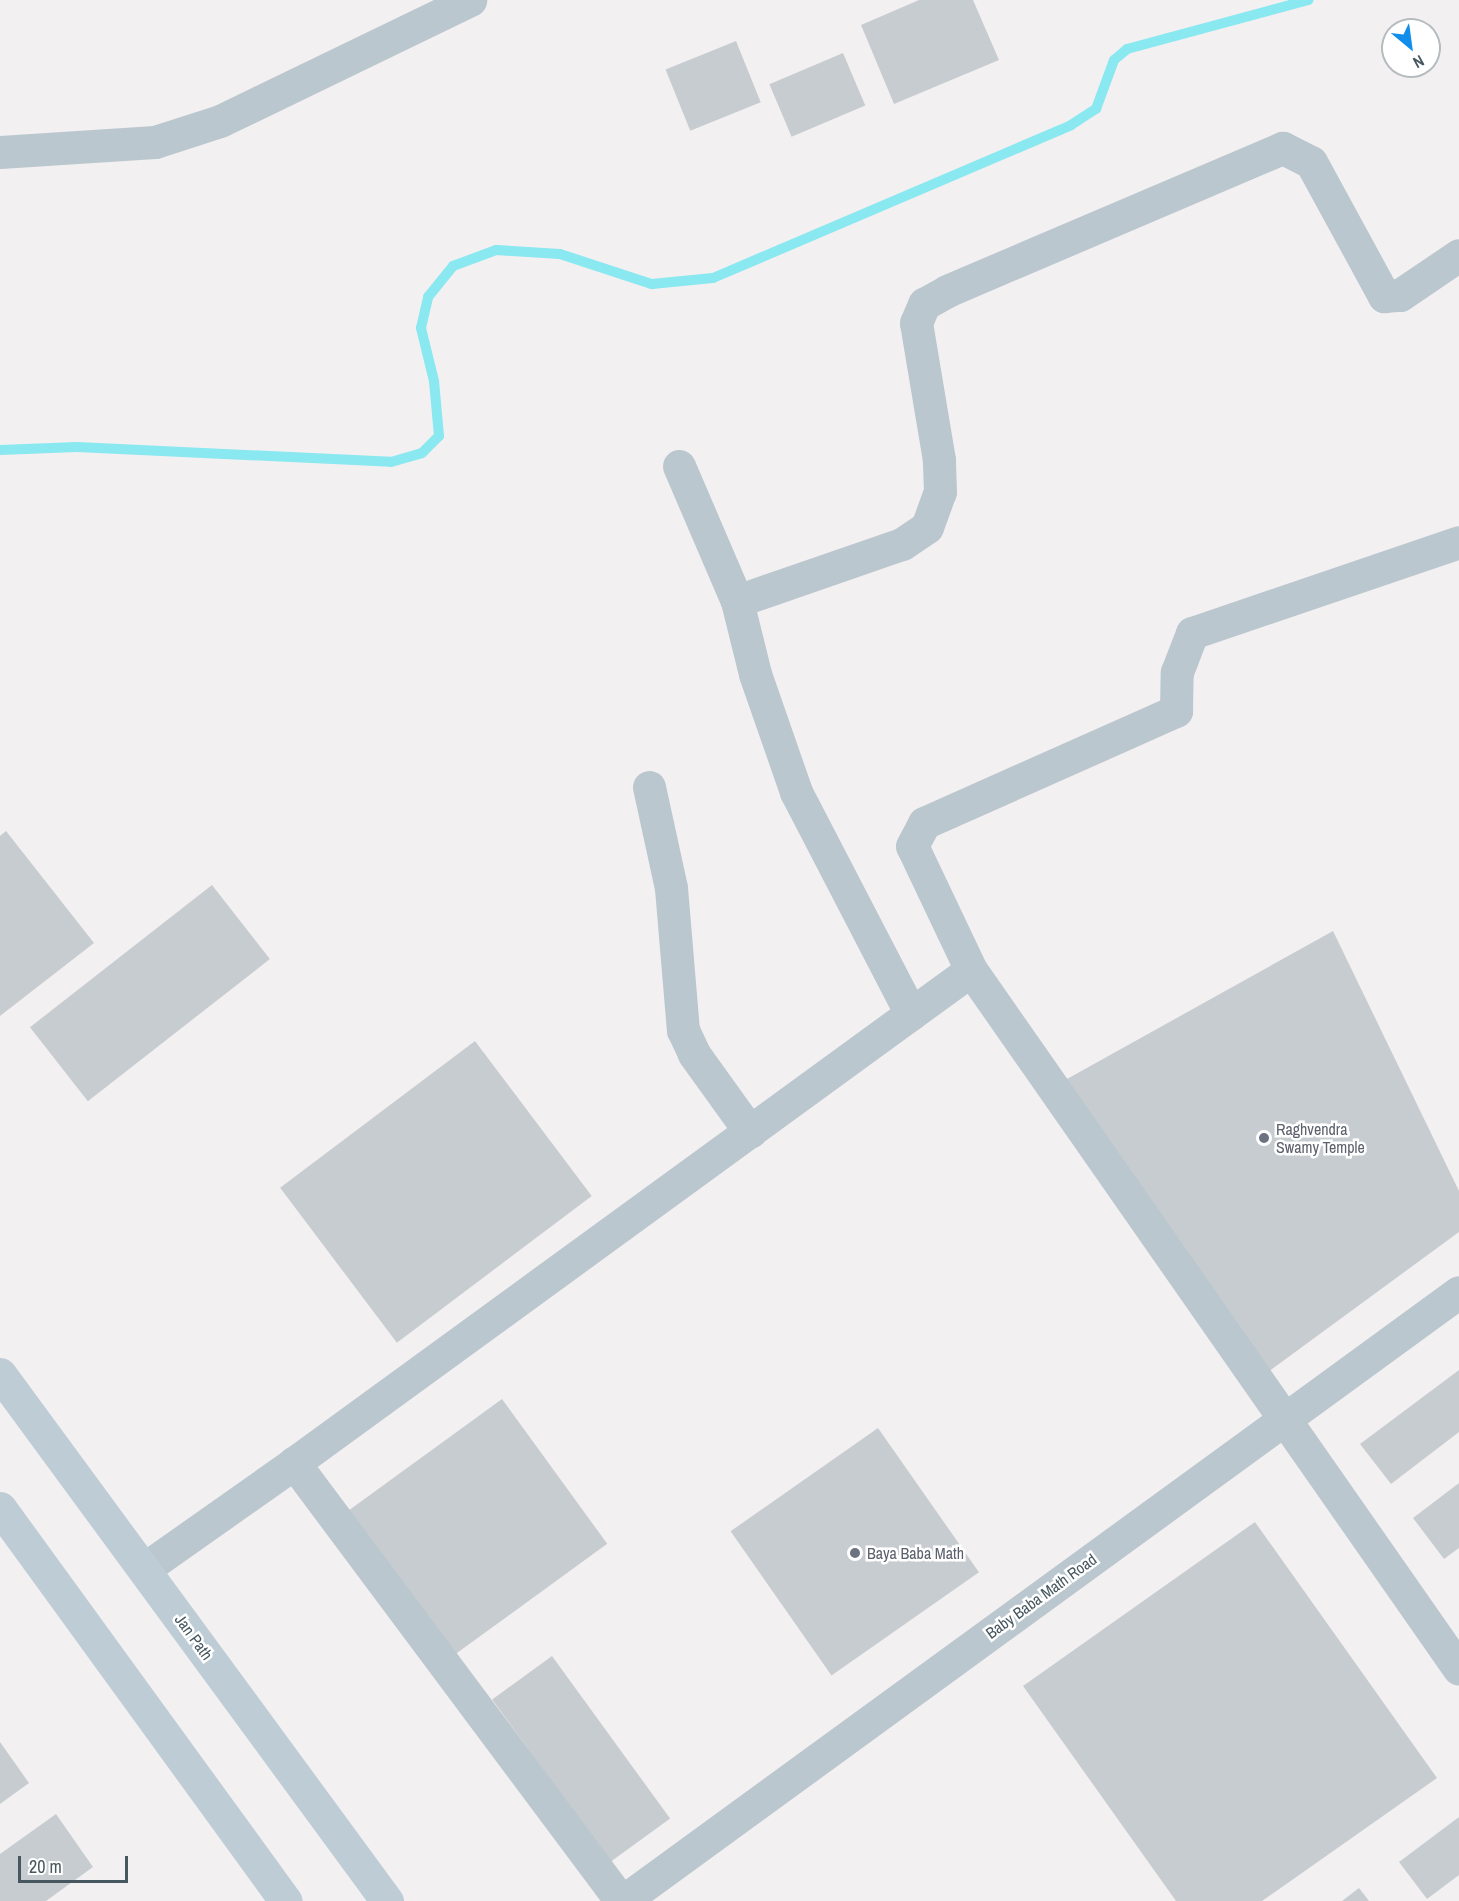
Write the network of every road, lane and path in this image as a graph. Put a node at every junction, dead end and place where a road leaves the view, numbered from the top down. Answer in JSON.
{"nodes":[{"id":1,"x":470,"y":0,"type":"edge"},
{"id":2,"x":0,"y":152,"type":"edge"},
{"id":3,"x":1459,"y":255,"type":"edge"},
{"id":4,"x":679,"y":466,"type":"dead end"},
{"id":5,"x":1459,"y":542,"type":"edge"},
{"id":6,"x":737,"y":601,"type":"junction"},
{"id":7,"x":649,"y":787,"type":"dead end"},
{"id":8,"x":971,"y":970,"type":"junction"},
{"id":9,"x":911,"y":1014,"type":"junction"},
{"id":10,"x":750,"y":1132,"type":"junction"},
{"id":11,"x":1459,"y":1292,"type":"edge"},
{"id":12,"x":0,"y":1374,"type":"edge"},
{"id":13,"x":1282,"y":1421,"type":"junction"},
{"id":14,"x":294,"y":1463,"type":"junction"},
{"id":15,"x":0,"y":1508,"type":"edge"},
{"id":16,"x":144,"y":1569,"type":"junction"},
{"id":17,"x":1455,"y":1654,"type":"edge"},
{"id":18,"x":286,"y":1901,"type":"edge"},
{"id":19,"x":387,"y":1901,"type":"edge"},
{"id":20,"x":622,"y":1901,"type":"edge"}],
"edges":[{"from":1,"to":2,"type":"street"},
{"from":3,"to":6,"type":"street"},
{"from":4,"to":6,"type":"street"},
{"from":5,"to":8,"type":"street"},
{"from":6,"to":9,"type":"street"},
{"from":7,"to":10,"type":"street"},
{"from":8,"to":9,"type":"street"},
{"from":8,"to":13,"type":"street"},
{"from":9,"to":10,"type":"street"},
{"from":10,"to":14,"type":"street"},
{"from":11,"to":13,"type":"street","name":"Baby Baba Math Road"},
{"from":12,"to":16,"type":"main road","name":"Jan Path"},
{"from":13,"to":17,"type":"street"},
{"from":13,"to":20,"type":"street","name":"Baby Baba Math Road"},
{"from":14,"to":16,"type":"street"},
{"from":14,"to":20,"type":"street"},
{"from":15,"to":18,"type":"main road"},
{"from":16,"to":19,"type":"main road","name":"Jan Path"}]}
